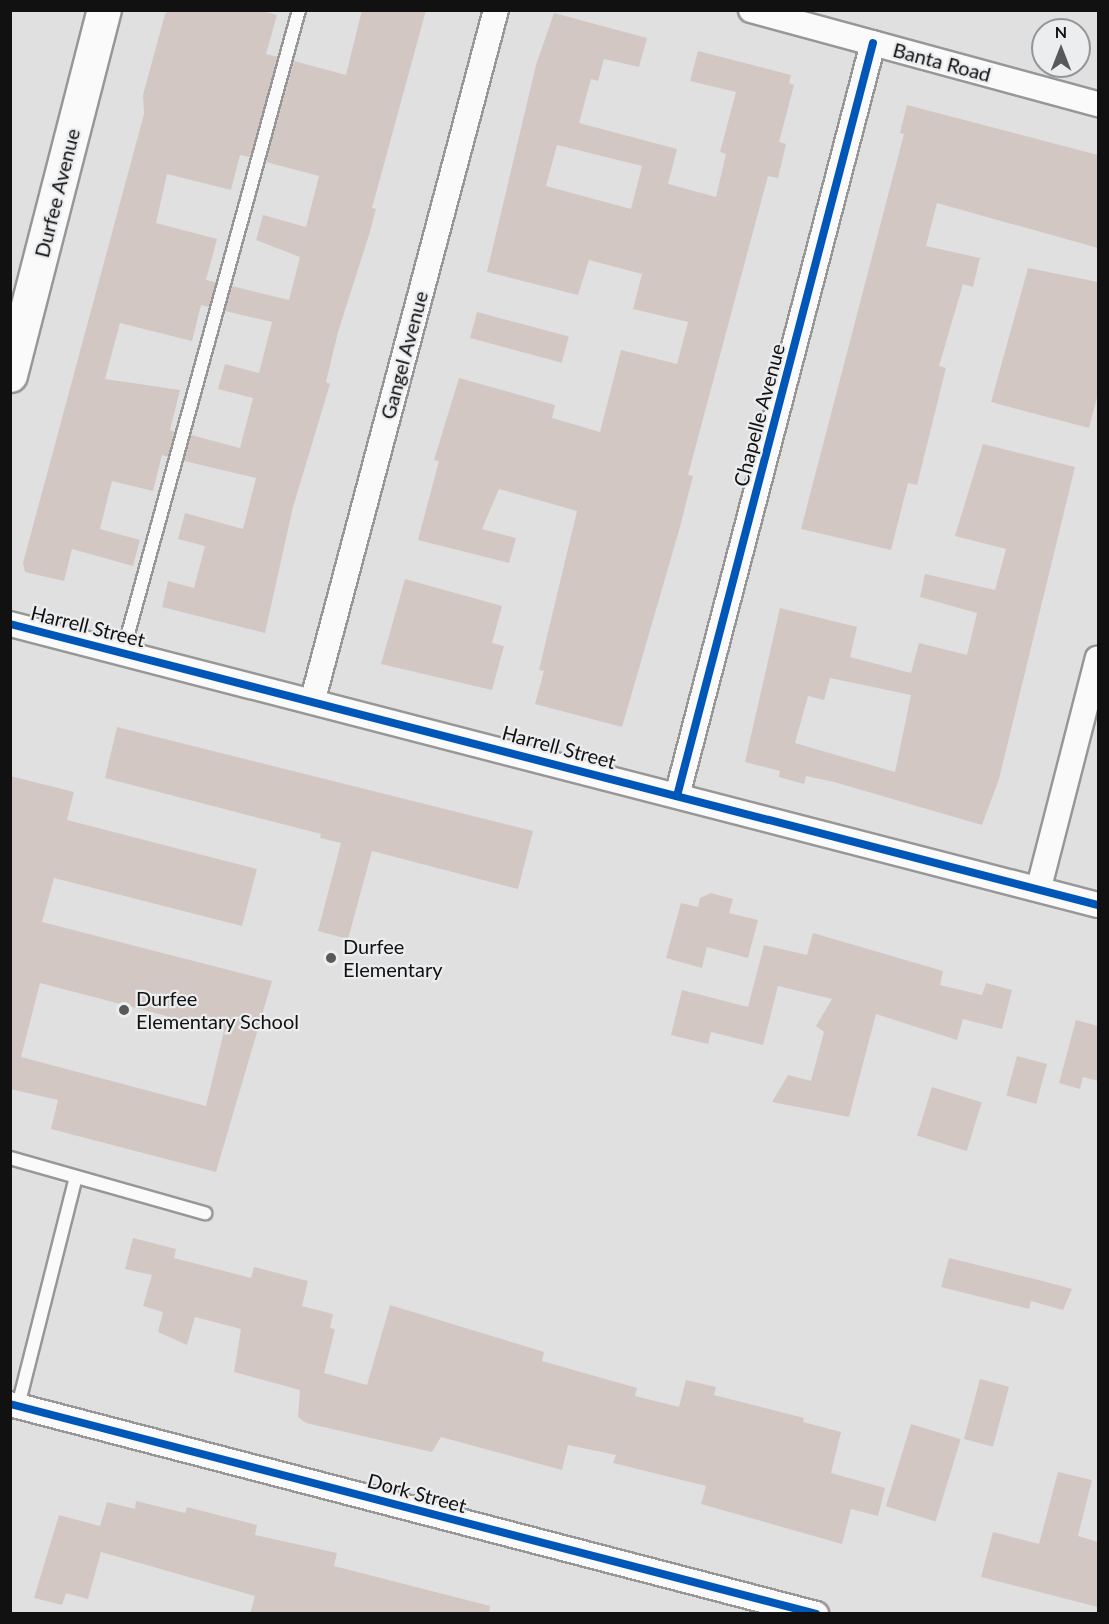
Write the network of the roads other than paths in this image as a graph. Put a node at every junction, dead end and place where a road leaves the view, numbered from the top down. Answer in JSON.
{"nodes":[{"id":1,"x":104,"y":10,"type":"edge"},
{"id":2,"x":299,"y":10,"type":"edge"},
{"id":3,"x":496,"y":10,"type":"edge"},
{"id":4,"x":751,"y":10,"type":"edge"},
{"id":5,"x":873,"y":42,"type":"junction"},
{"id":6,"x":1098,"y":104,"type":"edge"},
{"id":7,"x":10,"y":375,"type":"edge"},
{"id":8,"x":10,"y":624,"type":"edge"},
{"id":9,"x":123,"y":652,"type":"junction"},
{"id":10,"x":1098,"y":658,"type":"edge"},
{"id":11,"x":313,"y":699,"type":"junction"},
{"id":12,"x":677,"y":796,"type":"junction"},
{"id":13,"x":1039,"y":887,"type":"junction"},
{"id":14,"x":1098,"y":905,"type":"edge"},
{"id":15,"x":10,"y":1158,"type":"edge"},
{"id":16,"x":76,"y":1177,"type":"junction"},
{"id":17,"x":205,"y":1213,"type":"dead end"},
{"id":18,"x":14,"y":1405,"type":"edge"},
{"id":19,"x":816,"y":1614,"type":"edge"}],
"edges":[{"from":1,"to":7,"type":"street","name":"Durfee Avenue"},
{"from":2,"to":9,"type":"lane"},
{"from":3,"to":11,"type":"street","name":"Gangel Avenue"},
{"from":4,"to":5,"type":"street","name":"Banta Road"},
{"from":5,"to":6,"type":"street","name":"Banta Road"},
{"from":5,"to":12,"type":"street","name":"Chapelle Avenue"},
{"from":8,"to":9,"type":"street","name":"Harrell Street"},
{"from":9,"to":11,"type":"street","name":"Harrell Street"},
{"from":10,"to":13,"type":"street"},
{"from":11,"to":12,"type":"street","name":"Harrell Street"},
{"from":12,"to":13,"type":"street","name":"Harrell Street"},
{"from":13,"to":14,"type":"street","name":"Harrell Street"},
{"from":15,"to":16,"type":"lane"},
{"from":16,"to":17,"type":"lane"},
{"from":16,"to":18,"type":"lane"},
{"from":18,"to":19,"type":"street","name":"Dork Street"}]}
